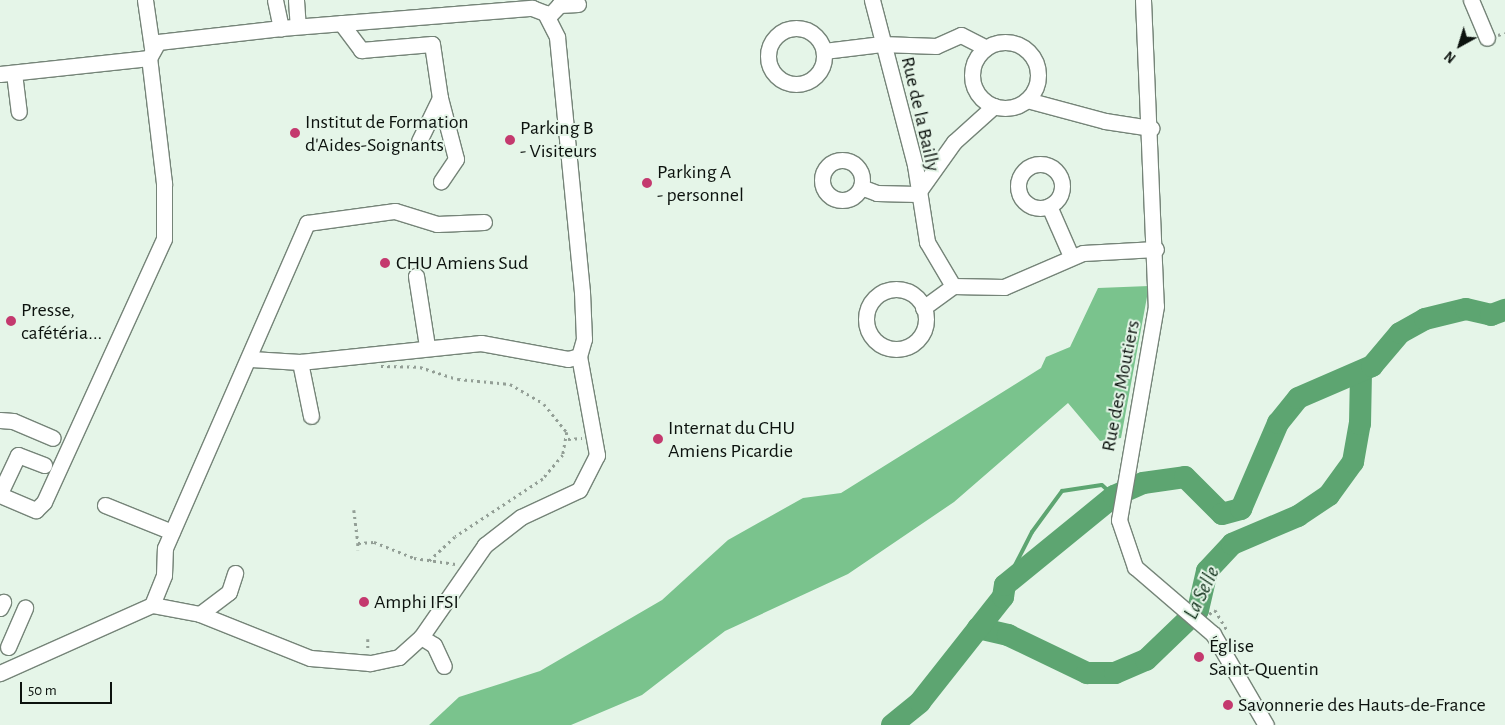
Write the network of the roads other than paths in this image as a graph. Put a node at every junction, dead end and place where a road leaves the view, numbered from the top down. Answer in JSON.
{"nodes":[{"id":1,"x":145,"y":0,"type":"edge"},
{"id":2,"x":275,"y":0,"type":"edge"},
{"id":3,"x":296,"y":0,"type":"edge"},
{"id":4,"x":872,"y":0,"type":"edge"},
{"id":5,"x":1143,"y":0,"type":"edge"},
{"id":6,"x":1471,"y":0,"type":"edge"},
{"id":7,"x":578,"y":4,"type":"dead end"},
{"id":8,"x":548,"y":17,"type":"junction"},
{"id":9,"x":341,"y":22,"type":"junction"},
{"id":10,"x":298,"y":26,"type":"junction"},
{"id":11,"x":281,"y":28,"type":"junction"},
{"id":12,"x":1487,"y":38,"type":"dead end"},
{"id":13,"x":882,"y":44,"type":"junction"},
{"id":14,"x":986,"y":48,"type":"junction"},
{"id":15,"x":824,"y":51,"type":"dead end"},
{"id":16,"x":151,"y":53,"type":"junction"},
{"id":17,"x":7,"y":73,"type":"edge"},
{"id":18,"x":440,"y":98,"type":"junction"},
{"id":19,"x":1027,"y":100,"type":"junction"},
{"id":20,"x":994,"y":106,"type":"junction"},
{"id":21,"x":19,"y":112,"type":"dead end"},
{"id":22,"x":1151,"y":128,"type":"junction"},
{"id":23,"x":419,"y":142,"type":"dead end"},
{"id":24,"x":441,"y":181,"type":"dead end"},
{"id":25,"x":861,"y":187,"type":"dead end"},
{"id":26,"x":916,"y":194,"type":"junction"},
{"id":27,"x":1049,"y":206,"type":"dead end"},
{"id":28,"x":484,"y":222,"type":"dead end"},
{"id":29,"x":1156,"y":249,"type":"junction"},
{"id":30,"x":1071,"y":256,"type":"junction"},
{"id":31,"x":416,"y":276,"type":"dead end"},
{"id":32,"x":953,"y":286,"type":"junction"},
{"id":33,"x":924,"y":308,"type":"dead end"},
{"id":34,"x":427,"y":346,"type":"junction"},
{"id":35,"x":578,"y":356,"type":"junction"},
{"id":36,"x":251,"y":359,"type":"junction"},
{"id":37,"x":300,"y":362,"type":"junction"},
{"id":38,"x":310,"y":416,"type":"dead end"},
{"id":39,"x":0,"y":420,"type":"edge"},
{"id":40,"x":53,"y":438,"type":"dead end"},
{"id":41,"x":44,"y":465,"type":"dead end"},
{"id":42,"x":0,"y":494,"type":"edge"},
{"id":43,"x":105,"y":505,"type":"dead end"},
{"id":44,"x":172,"y":532,"type":"junction"},
{"id":45,"x":235,"y":572,"type":"dead end"},
{"id":46,"x":152,"y":605,"type":"junction"},
{"id":47,"x":25,"y":608,"type":"dead end"},
{"id":48,"x":200,"y":614,"type":"junction"},
{"id":49,"x":421,"y":637,"type":"junction"},
{"id":50,"x":4,"y":644,"type":"edge"},
{"id":51,"x":444,"y":666,"type":"dead end"},
{"id":52,"x":6,"y":670,"type":"edge"},
{"id":53,"x":1266,"y":725,"type":"edge"}],
"edges":[{"from":1,"to":16,"type":"street"},
{"from":2,"to":11,"type":"street"},
{"from":3,"to":10,"type":"street"},
{"from":4,"to":13,"type":"street","name":"Rue de la Bailly"},
{"from":5,"to":22,"type":"street","name":"Rue des Moutiers"},
{"from":6,"to":12,"type":"street"},
{"from":7,"to":8,"type":"street"},
{"from":8,"to":9,"type":"street"},
{"from":8,"to":35,"type":"street"},
{"from":9,"to":10,"type":"street"},
{"from":9,"to":18,"type":"street"},
{"from":10,"to":11,"type":"street"},
{"from":11,"to":16,"type":"street"},
{"from":13,"to":14,"type":"street"},
{"from":13,"to":15,"type":"street","name":"Rue de la Bailly"},
{"from":13,"to":26,"type":"street","name":"Rue de la Bailly"},
{"from":14,"to":19,"type":"street"},
{"from":14,"to":20,"type":"street"},
{"from":16,"to":17,"type":"street"},
{"from":16,"to":42,"type":"street"},
{"from":17,"to":21,"type":"street"},
{"from":18,"to":23,"type":"street"},
{"from":18,"to":24,"type":"street"},
{"from":19,"to":20,"type":"street"},
{"from":19,"to":22,"type":"street"},
{"from":20,"to":26,"type":"street"},
{"from":22,"to":29,"type":"street","name":"Rue des Moutiers"},
{"from":25,"to":26,"type":"street","name":"Rue de la Bailly"},
{"from":26,"to":32,"type":"street","name":"Rue de la Bailly"},
{"from":27,"to":30,"type":"street"},
{"from":28,"to":36,"type":"street"},
{"from":29,"to":30,"type":"street"},
{"from":29,"to":53,"type":"street","name":"Rue des Moutiers"},
{"from":30,"to":32,"type":"street"},
{"from":31,"to":34,"type":"street"},
{"from":32,"to":33,"type":"street"},
{"from":34,"to":35,"type":"street"},
{"from":34,"to":37,"type":"street"},
{"from":35,"to":49,"type":"street"},
{"from":36,"to":37,"type":"street"},
{"from":36,"to":44,"type":"street"},
{"from":37,"to":38,"type":"street"},
{"from":39,"to":40,"type":"street"},
{"from":41,"to":42,"type":"street"},
{"from":43,"to":44,"type":"street"},
{"from":44,"to":46,"type":"street"},
{"from":45,"to":48,"type":"street"},
{"from":46,"to":48,"type":"street"},
{"from":46,"to":52,"type":"street"},
{"from":47,"to":50,"type":"street"},
{"from":48,"to":49,"type":"street"},
{"from":49,"to":51,"type":"street"},
{"from":50,"to":52,"type":"street"}]}
